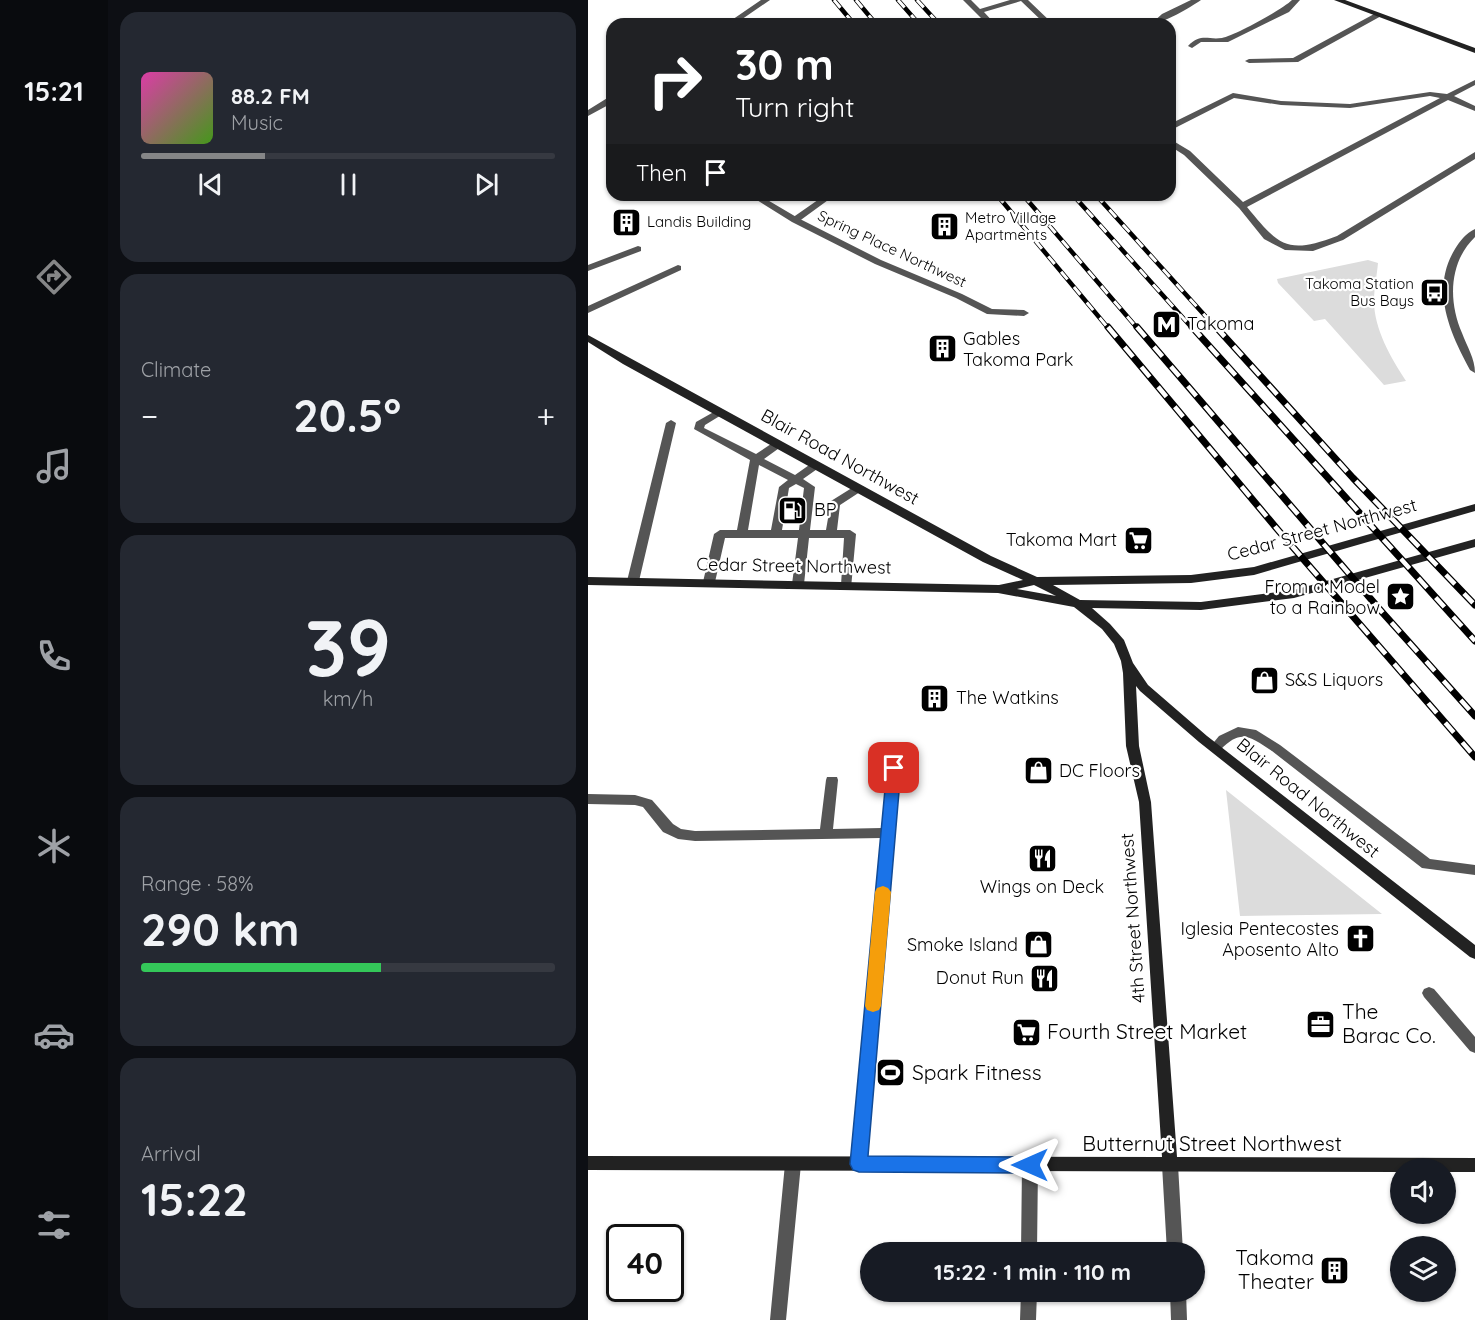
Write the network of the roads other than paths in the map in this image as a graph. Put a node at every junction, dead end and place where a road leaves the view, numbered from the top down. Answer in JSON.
{"nodes":[{"id":1,"x":765,"y":0,"type":"edge"},
{"id":2,"x":967,"y":0,"type":"edge"},
{"id":3,"x":1018,"y":0,"type":"edge"},
{"id":4,"x":1024,"y":0,"type":"edge"},
{"id":5,"x":1197,"y":0,"type":"edge"},
{"id":6,"x":1296,"y":0,"type":"edge"},
{"id":7,"x":1338,"y":0,"type":"edge"},
{"id":8,"x":980,"y":12,"type":"junction"},
{"id":9,"x":1379,"y":15,"type":"junction"},
{"id":10,"x":739,"y":18,"type":"edge"},
{"id":11,"x":986,"y":18,"type":"edge"},
{"id":12,"x":1043,"y":18,"type":"edge"},
{"id":13,"x":1162,"y":18,"type":"edge"},
{"id":14,"x":1192,"y":46,"type":"dead end"},
{"id":15,"x":1475,"y":51,"type":"edge"},
{"id":16,"x":1249,"y":61,"type":"dead end"},
{"id":17,"x":1475,"y":82,"type":"edge"},
{"id":18,"x":1447,"y":96,"type":"junction"},
{"id":19,"x":606,"y":103,"type":"edge"},
{"id":20,"x":597,"y":108,"type":"junction"},
{"id":21,"x":1475,"y":109,"type":"edge"},
{"id":22,"x":606,"y":112,"type":"edge"},
{"id":23,"x":588,"y":114,"type":"edge"},
{"id":24,"x":1176,"y":124,"type":"edge"},
{"id":25,"x":1176,"y":146,"type":"edge"},
{"id":26,"x":1475,"y":155,"type":"edge"},
{"id":27,"x":763,"y":201,"type":"edge"},
{"id":28,"x":822,"y":201,"type":"edge"},
{"id":29,"x":1242,"y":206,"type":"junction"},
{"id":30,"x":795,"y":220,"type":"junction"},
{"id":31,"x":1475,"y":232,"type":"edge"},
{"id":32,"x":638,"y":249,"type":"dead end"},
{"id":33,"x":588,"y":268,"type":"edge"},
{"id":34,"x":678,"y":268,"type":"dead end"},
{"id":35,"x":588,"y":309,"type":"edge"},
{"id":36,"x":1024,"y":313,"type":"dead end"},
{"id":37,"x":588,"y":338,"type":"edge"},
{"id":38,"x":1475,"y":370,"type":"edge"},
{"id":39,"x":719,"y":412,"type":"junction"},
{"id":40,"x":670,"y":423,"type":"dead end"},
{"id":41,"x":778,"y":444,"type":"junction"},
{"id":42,"x":755,"y":460,"type":"junction"},
{"id":43,"x":816,"y":465,"type":"junction"},
{"id":44,"x":795,"y":479,"type":"junction"},
{"id":45,"x":859,"y":488,"type":"junction"},
{"id":46,"x":1475,"y":507,"type":"edge"},
{"id":47,"x":742,"y":534,"type":"junction"},
{"id":48,"x":776,"y":534,"type":"junction"},
{"id":49,"x":803,"y":534,"type":"junction"},
{"id":50,"x":831,"y":534,"type":"junction"},
{"id":51,"x":1475,"y":543,"type":"edge"},
{"id":52,"x":588,"y":581,"type":"edge"},
{"id":53,"x":633,"y":581,"type":"junction"},
{"id":54,"x":1035,"y":581,"type":"junction"},
{"id":55,"x":708,"y":582,"type":"junction"},
{"id":56,"x":798,"y":584,"type":"junction"},
{"id":57,"x":847,"y":585,"type":"junction"},
{"id":58,"x":999,"y":589,"type":"junction"},
{"id":59,"x":1077,"y":604,"type":"junction"},
{"id":60,"x":1127,"y":663,"type":"junction"},
{"id":61,"x":1216,"y":747,"type":"junction"},
{"id":62,"x":894,"y":768,"type":"dead end"},
{"id":63,"x":832,"y":780,"type":"dead end"},
{"id":64,"x":588,"y":799,"type":"edge"},
{"id":65,"x":888,"y":832,"type":"junction"},
{"id":66,"x":826,"y":834,"type":"junction"},
{"id":67,"x":1475,"y":870,"type":"edge"},
{"id":68,"x":1475,"y":953,"type":"edge"},
{"id":69,"x":1429,"y":993,"type":"dead end"},
{"id":70,"x":1475,"y":1047,"type":"edge"},
{"id":71,"x":588,"y":1163,"type":"edge"},
{"id":72,"x":793,"y":1164,"type":"junction"},
{"id":73,"x":859,"y":1164,"type":"junction"},
{"id":74,"x":1030,"y":1165,"type":"junction"},
{"id":75,"x":1170,"y":1166,"type":"junction"},
{"id":76,"x":1475,"y":1166,"type":"edge"},
{"id":77,"x":1029,"y":1242,"type":"edge"},
{"id":78,"x":1174,"y":1242,"type":"edge"},
{"id":79,"x":1029,"y":1302,"type":"edge"},
{"id":80,"x":1178,"y":1302,"type":"edge"},
{"id":81,"x":778,"y":1320,"type":"edge"},
{"id":82,"x":1028,"y":1320,"type":"edge"},
{"id":83,"x":1179,"y":1320,"type":"edge"}],
"edges":[{"from":1,"to":10,"type":"street"},
{"from":2,"to":8,"type":"street"},
{"from":3,"to":8,"type":"street"},
{"from":4,"to":12,"type":"street"},
{"from":5,"to":13,"type":"street"},
{"from":6,"to":14,"type":"street"},
{"from":7,"to":9,"type":"main road"},
{"from":8,"to":11,"type":"street"},
{"from":9,"to":15,"type":"main road"},
{"from":9,"to":16,"type":"street"},
{"from":17,"to":18,"type":"street"},
{"from":18,"to":21,"type":"street"},
{"from":18,"to":24,"type":"street"},
{"from":18,"to":29,"type":"street"},
{"from":19,"to":20,"type":"street"},
{"from":20,"to":22,"type":"street"},
{"from":20,"to":23,"type":"street"},
{"from":25,"to":29,"type":"street"},
{"from":26,"to":29,"type":"street"},
{"from":27,"to":30,"type":"street","name":"Spring Place Northwest"},
{"from":28,"to":30,"type":"street"},
{"from":30,"to":36,"type":"street","name":"Spring Place Northwest"},
{"from":31,"to":38,"type":"street"},
{"from":32,"to":33,"type":"street"},
{"from":34,"to":35,"type":"street"},
{"from":37,"to":39,"type":"main road","name":"Blair Road Northwest"},
{"from":39,"to":41,"type":"main road","name":"Blair Road Northwest"},
{"from":39,"to":42,"type":"street"},
{"from":40,"to":53,"type":"street"},
{"from":41,"to":42,"type":"street"},
{"from":41,"to":43,"type":"main road","name":"Blair Road Northwest"},
{"from":42,"to":44,"type":"street"},
{"from":42,"to":47,"type":"street"},
{"from":43,"to":44,"type":"street"},
{"from":43,"to":45,"type":"main road","name":"Blair Road Northwest"},
{"from":44,"to":48,"type":"street"},
{"from":44,"to":49,"type":"street"},
{"from":45,"to":50,"type":"street"},
{"from":45,"to":54,"type":"main road","name":"Blair Road Northwest"},
{"from":46,"to":54,"type":"main road","name":"Cedar Street Northwest"},
{"from":47,"to":48,"type":"street"},
{"from":47,"to":55,"type":"street"},
{"from":48,"to":49,"type":"street"},
{"from":49,"to":50,"type":"street"},
{"from":49,"to":56,"type":"street"},
{"from":50,"to":57,"type":"street"},
{"from":51,"to":59,"type":"main road","name":"Cedar Street Northwest"},
{"from":52,"to":53,"type":"main road","name":"Cedar Street Northwest"},
{"from":53,"to":55,"type":"main road","name":"Cedar Street Northwest"},
{"from":54,"to":58,"type":"main road","name":"Cedar Street Northwest"},
{"from":54,"to":59,"type":"main road","name":"Blair Road Northwest"},
{"from":55,"to":56,"type":"main road","name":"Cedar Street Northwest"},
{"from":56,"to":57,"type":"main road","name":"Cedar Street Northwest"},
{"from":57,"to":58,"type":"main road","name":"Cedar Street Northwest"},
{"from":58,"to":59,"type":"main road","name":"Cedar Street Northwest"},
{"from":59,"to":60,"type":"main road","name":"4th Street Northwest"},
{"from":60,"to":61,"type":"main road","name":"Blair Road Northwest"},
{"from":60,"to":75,"type":"main road","name":"4th Street Northwest"},
{"from":61,"to":67,"type":"street"},
{"from":61,"to":68,"type":"main road","name":"Blair Road Northwest"},
{"from":62,"to":65,"type":"street"},
{"from":63,"to":66,"type":"street"},
{"from":64,"to":66,"type":"street"},
{"from":65,"to":66,"type":"street"},
{"from":65,"to":73,"type":"street"},
{"from":69,"to":70,"type":"street"},
{"from":71,"to":72,"type":"main road","name":"Butternut Street Northwest"},
{"from":72,"to":73,"type":"main road","name":"Butternut Street Northwest"},
{"from":72,"to":81,"type":"street"},
{"from":73,"to":74,"type":"main road","name":"Butternut Street Northwest"},
{"from":74,"to":75,"type":"main road","name":"Butternut Street Northwest"},
{"from":74,"to":77,"type":"street"},
{"from":75,"to":76,"type":"main road","name":"Butternut Street Northwest"},
{"from":75,"to":78,"type":"street","name":"4th Street Northwest"},
{"from":79,"to":82,"type":"street"},
{"from":80,"to":83,"type":"street"}]}
